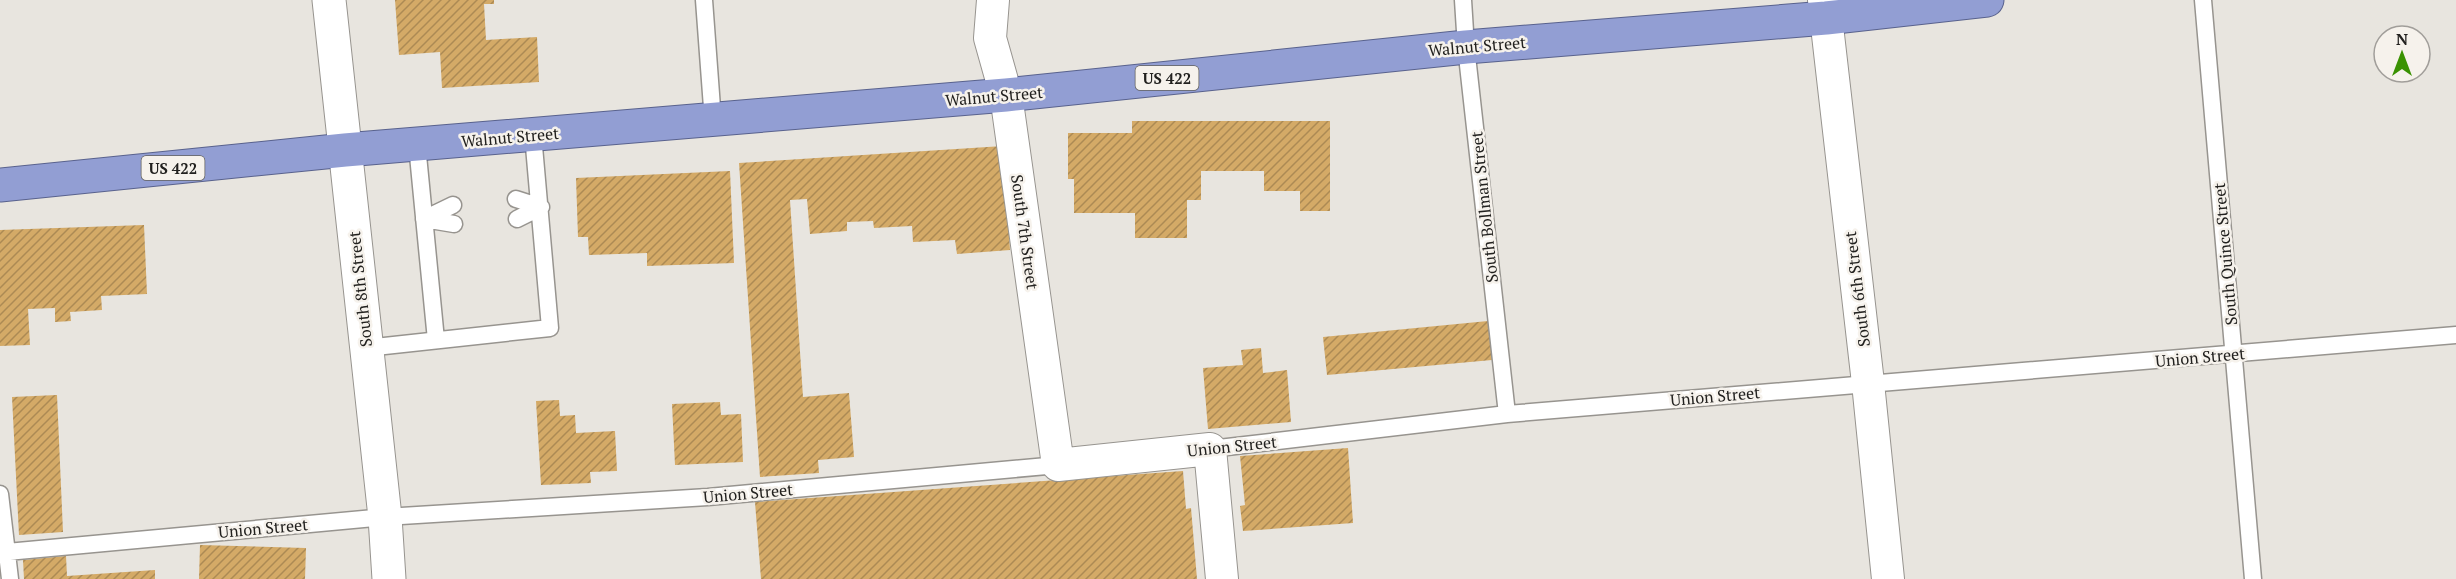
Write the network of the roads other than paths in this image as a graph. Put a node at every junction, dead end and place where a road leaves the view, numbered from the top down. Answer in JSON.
{"nodes":[{"id":1,"x":329,"y":0,"type":"edge"},
{"id":2,"x":704,"y":0,"type":"edge"},
{"id":3,"x":993,"y":0,"type":"edge"},
{"id":4,"x":1463,"y":0,"type":"edge"},
{"id":5,"x":1987,"y":0,"type":"edge"},
{"id":6,"x":2203,"y":0,"type":"edge"},
{"id":7,"x":1825,"y":9,"type":"edge"},
{"id":8,"x":1466,"y":47,"type":"junction"},
{"id":9,"x":1006,"y":95,"type":"junction"},
{"id":10,"x":713,"y":121,"type":"junction"},
{"id":11,"x":533,"y":135,"type":"junction"},
{"id":12,"x":417,"y":145,"type":"junction"},
{"id":13,"x":345,"y":150,"type":"junction"},
{"id":14,"x":0,"y":185,"type":"edge"},
{"id":15,"x":516,"y":199,"type":"dead end"},
{"id":16,"x":453,"y":205,"type":"dead end"},
{"id":17,"x":541,"y":207,"type":"junction"},
{"id":18,"x":424,"y":219,"type":"junction"},
{"id":19,"x":518,"y":219,"type":"dead end"},
{"id":20,"x":454,"y":224,"type":"dead end"},
{"id":21,"x":2456,"y":335,"type":"edge"},
{"id":22,"x":436,"y":340,"type":"junction"},
{"id":23,"x":366,"y":348,"type":"junction"},
{"id":24,"x":2235,"y":354,"type":"junction"},
{"id":25,"x":1868,"y":383,"type":"junction"},
{"id":26,"x":1507,"y":414,"type":"junction"},
{"id":27,"x":1210,"y":449,"type":"junction"},
{"id":28,"x":1058,"y":465,"type":"junction"},
{"id":29,"x":0,"y":494,"type":"edge"},
{"id":30,"x":385,"y":517,"type":"junction"},
{"id":31,"x":7,"y":552,"type":"junction"},
{"id":32,"x":10,"y":579,"type":"edge"},
{"id":33,"x":389,"y":579,"type":"edge"},
{"id":34,"x":1222,"y":579,"type":"edge"},
{"id":35,"x":1888,"y":579,"type":"edge"},
{"id":36,"x":2253,"y":579,"type":"edge"}],
"edges":[{"from":1,"to":13,"type":"street","name":"South 8th Street"},
{"from":2,"to":10,"type":"lane"},
{"from":3,"to":9,"type":"street","name":"South 7th Street"},
{"from":4,"to":8,"type":"lane","name":"South Bollman Street"},
{"from":5,"to":7,"type":"highway","name":"Walnut Street","number":"US 422"},
{"from":6,"to":24,"type":"lane","name":"South Quince Street"},
{"from":7,"to":8,"type":"highway","name":"Walnut Street","number":"US 422"},
{"from":7,"to":25,"type":"street","name":"South 6th Street"},
{"from":8,"to":9,"type":"highway","name":"Walnut Street","number":"US 422"},
{"from":8,"to":26,"type":"lane","name":"South Bollman Street"},
{"from":9,"to":10,"type":"highway","name":"Walnut Street","number":"US 422"},
{"from":9,"to":28,"type":"street","name":"South 7th Street"},
{"from":10,"to":11,"type":"highway","name":"Walnut Street","number":"US 422"},
{"from":11,"to":12,"type":"highway","name":"Walnut Street","number":"US 422"},
{"from":11,"to":17,"type":"lane"},
{"from":12,"to":13,"type":"highway","name":"Walnut Street","number":"US 422"},
{"from":12,"to":18,"type":"lane"},
{"from":13,"to":14,"type":"highway","name":"Walnut Street","number":"US 422"},
{"from":13,"to":23,"type":"street","name":"South 8th Street"},
{"from":15,"to":17,"type":"lane"},
{"from":16,"to":18,"type":"lane"},
{"from":17,"to":19,"type":"lane"},
{"from":17,"to":22,"type":"lane"},
{"from":18,"to":20,"type":"lane"},
{"from":18,"to":22,"type":"lane"},
{"from":21,"to":24,"type":"lane","name":"Union Street"},
{"from":22,"to":23,"type":"lane"},
{"from":23,"to":30,"type":"street","name":"South 8th Street"},
{"from":24,"to":25,"type":"lane","name":"Union Street"},
{"from":24,"to":36,"type":"lane","name":"South Quince Street"},
{"from":25,"to":26,"type":"lane","name":"Union Street"},
{"from":25,"to":35,"type":"street","name":"South 6th Street"},
{"from":26,"to":27,"type":"lane","name":"Union Street"},
{"from":27,"to":28,"type":"street","name":"Union Street"},
{"from":27,"to":34,"type":"street"},
{"from":28,"to":30,"type":"lane","name":"Union Street"},
{"from":29,"to":31,"type":"lane"},
{"from":30,"to":31,"type":"lane","name":"Union Street"},
{"from":30,"to":33,"type":"street","name":"South 8th Street"},
{"from":31,"to":32,"type":"lane"}]}
